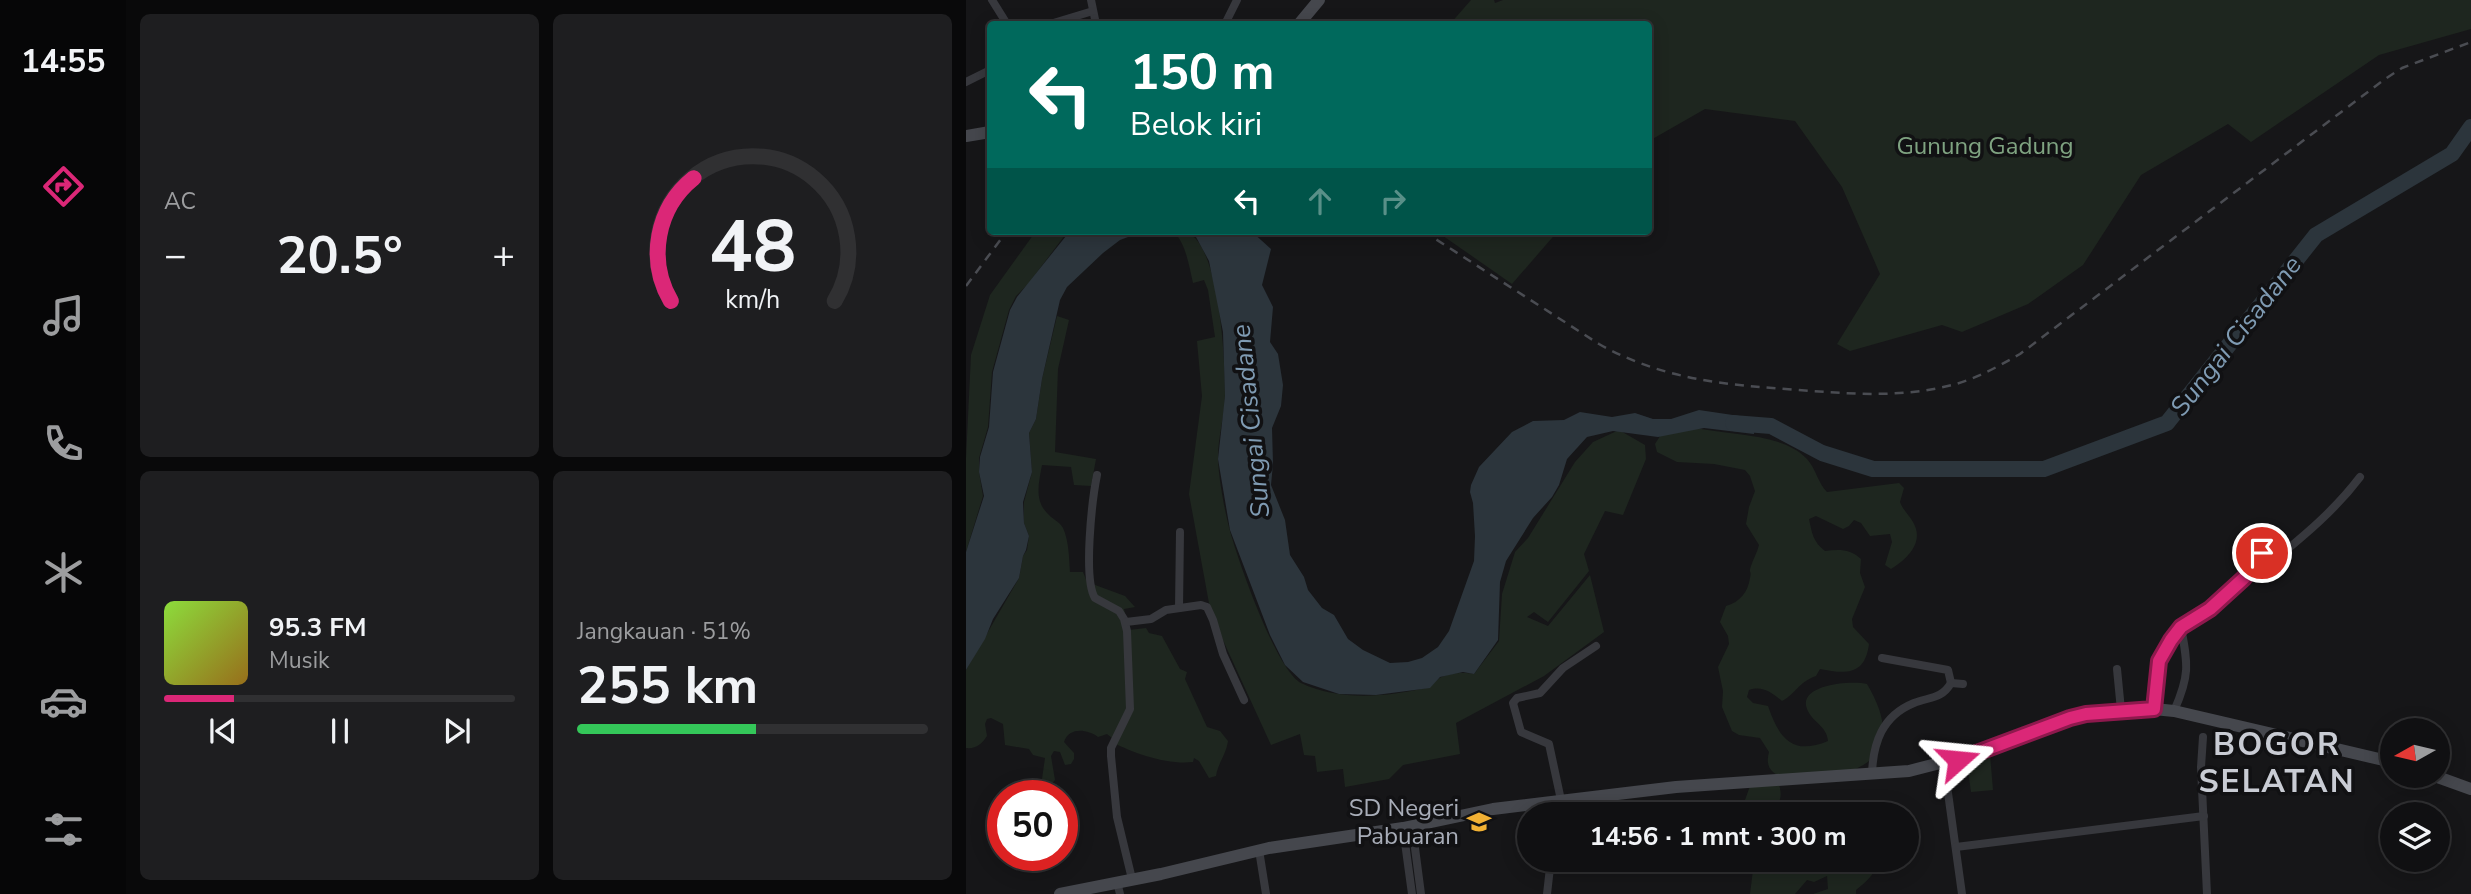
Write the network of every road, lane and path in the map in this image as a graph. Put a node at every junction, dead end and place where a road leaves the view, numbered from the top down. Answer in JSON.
{"nodes":[{"id":1,"x":992,"y":0,"type":"edge"},
{"id":2,"x":1091,"y":0,"type":"edge"},
{"id":3,"x":1237,"y":0,"type":"edge"},
{"id":4,"x":1319,"y":0,"type":"edge"},
{"id":5,"x":1093,"y":11,"type":"junction"},
{"id":6,"x":1005,"y":21,"type":"edge"},
{"id":7,"x":1060,"y":21,"type":"edge"},
{"id":8,"x":1095,"y":21,"type":"edge"},
{"id":9,"x":1226,"y":21,"type":"edge"},
{"id":10,"x":1302,"y":21,"type":"edge"},
{"id":11,"x":987,"y":72,"type":"edge"},
{"id":12,"x":966,"y":82,"type":"edge"},
{"id":13,"x":987,"y":132,"type":"edge"},
{"id":14,"x":966,"y":135,"type":"edge"},
{"id":15,"x":1097,"y":475,"type":"dead end"},
{"id":16,"x":2360,"y":477,"type":"dead end"},
{"id":17,"x":1180,"y":532,"type":"dead end"},
{"id":18,"x":1179,"y":608,"type":"junction"},
{"id":19,"x":1126,"y":622,"type":"junction"},
{"id":20,"x":2181,"y":627,"type":"junction"},
{"id":21,"x":1596,"y":646,"type":"dead end"},
{"id":22,"x":1882,"y":658,"type":"dead end"},
{"id":23,"x":2117,"y":669,"type":"dead end"},
{"id":24,"x":1951,"y":684,"type":"junction"},
{"id":25,"x":1963,"y":684,"type":"dead end"},
{"id":26,"x":1244,"y":700,"type":"dead end"},
{"id":27,"x":2154,"y":709,"type":"junction"},
{"id":28,"x":2121,"y":710,"type":"junction"},
{"id":29,"x":2174,"y":711,"type":"junction"},
{"id":30,"x":2203,"y":737,"type":"dead end"},
{"id":31,"x":2380,"y":759,"type":"edge"},
{"id":32,"x":1944,"y":764,"type":"junction"},
{"id":33,"x":1872,"y":774,"type":"junction"},
{"id":34,"x":2450,"y":781,"type":"edge"},
{"id":35,"x":2471,"y":789,"type":"edge"},
{"id":36,"x":1553,"y":802,"type":"edge"},
{"id":37,"x":1574,"y":802,"type":"edge"},
{"id":38,"x":1517,"y":808,"type":"edge"},
{"id":39,"x":2204,"y":816,"type":"junction"},
{"id":40,"x":1407,"y":827,"type":"junction"},
{"id":41,"x":1956,"y":847,"type":"junction"},
{"id":42,"x":1259,"y":850,"type":"junction"},
{"id":43,"x":1550,"y":872,"type":"edge"},
{"id":44,"x":1132,"y":879,"type":"junction"},
{"id":45,"x":1119,"y":888,"type":"edge"},
{"id":46,"x":1060,"y":894,"type":"edge"},
{"id":47,"x":1266,"y":894,"type":"edge"},
{"id":48,"x":1412,"y":894,"type":"edge"},
{"id":49,"x":1421,"y":894,"type":"edge"},
{"id":50,"x":1547,"y":894,"type":"edge"},
{"id":51,"x":1962,"y":894,"type":"edge"},
{"id":52,"x":2201,"y":894,"type":"edge"},
{"id":53,"x":2207,"y":894,"type":"edge"}],
"edges":[{"from":1,"to":6,"type":"street"},
{"from":2,"to":5,"type":"street"},
{"from":3,"to":9,"type":"street"},
{"from":4,"to":10,"type":"main road"},
{"from":5,"to":7,"type":"street"},
{"from":5,"to":8,"type":"street"},
{"from":11,"to":12,"type":"street"},
{"from":13,"to":14,"type":"main road"},
{"from":15,"to":19,"type":"street"},
{"from":16,"to":20,"type":"street"},
{"from":17,"to":18,"type":"street"},
{"from":18,"to":19,"type":"street"},
{"from":18,"to":26,"type":"street"},
{"from":19,"to":44,"type":"street"},
{"from":20,"to":27,"type":"street"},
{"from":20,"to":29,"type":"street"},
{"from":21,"to":36,"type":"street"},
{"from":22,"to":24,"type":"street"},
{"from":23,"to":28,"type":"street"},
{"from":24,"to":25,"type":"street"},
{"from":24,"to":33,"type":"street"},
{"from":27,"to":28,"type":"main road"},
{"from":27,"to":29,"type":"main road"},
{"from":28,"to":32,"type":"main road"},
{"from":29,"to":31,"type":"main road"},
{"from":30,"to":39,"type":"street"},
{"from":32,"to":33,"type":"main road"},
{"from":32,"to":41,"type":"street"},
{"from":33,"to":37,"type":"main road"},
{"from":34,"to":35,"type":"main road"},
{"from":38,"to":40,"type":"main road"},
{"from":39,"to":41,"type":"street"},
{"from":39,"to":53,"type":"street"},
{"from":40,"to":42,"type":"main road"},
{"from":40,"to":48,"type":"street"},
{"from":40,"to":49,"type":"street"},
{"from":41,"to":51,"type":"street"},
{"from":42,"to":44,"type":"main road"},
{"from":42,"to":47,"type":"street"},
{"from":43,"to":50,"type":"street"},
{"from":44,"to":45,"type":"main road"},
{"from":45,"to":46,"type":"main road"},
{"from":52,"to":53,"type":"street"}]}
